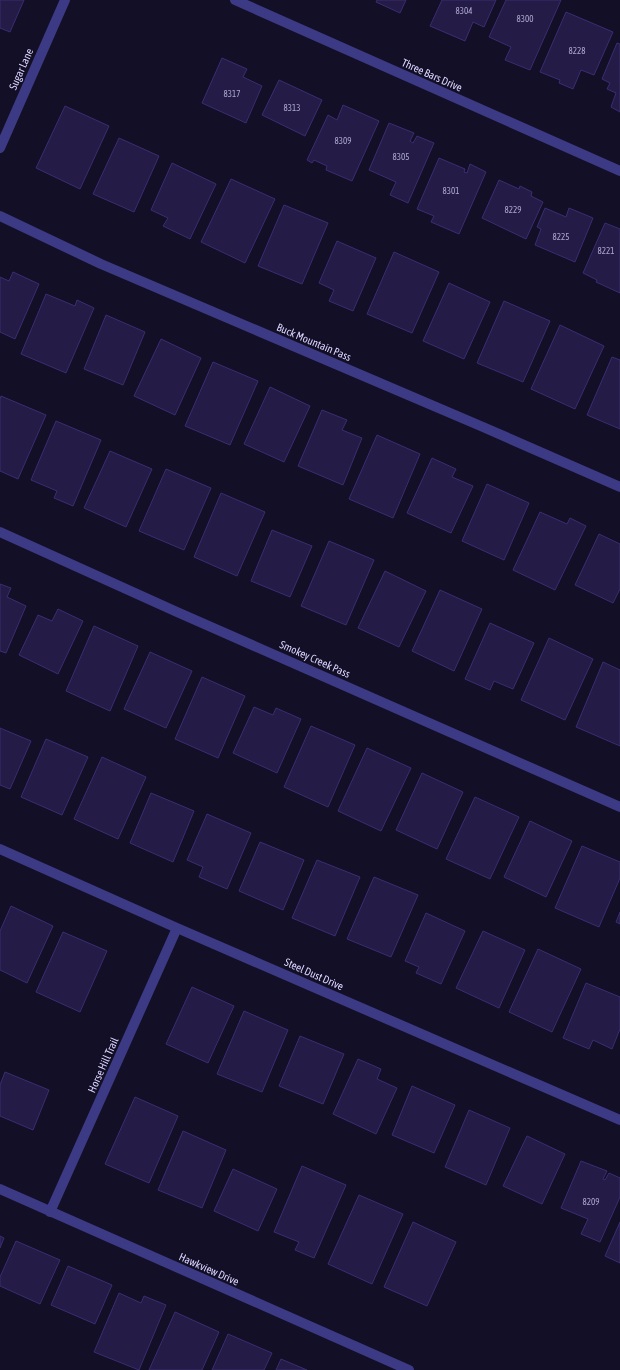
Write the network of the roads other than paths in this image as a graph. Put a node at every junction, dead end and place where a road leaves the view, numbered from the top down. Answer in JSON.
{"nodes":[{"id":1,"x":65,"y":0,"type":"edge"},
{"id":2,"x":235,"y":0,"type":"edge"},
{"id":3,"x":0,"y":148,"type":"edge"},
{"id":4,"x":620,"y":171,"type":"edge"},
{"id":5,"x":0,"y":216,"type":"edge"},
{"id":6,"x":620,"y":487,"type":"edge"},
{"id":7,"x":0,"y":532,"type":"edge"},
{"id":8,"x":620,"y":807,"type":"edge"},
{"id":9,"x":0,"y":849,"type":"edge"},
{"id":10,"x":177,"y":928,"type":"junction"},
{"id":11,"x":620,"y":1120,"type":"edge"},
{"id":12,"x":0,"y":1189,"type":"edge"},
{"id":13,"x":50,"y":1212,"type":"junction"},
{"id":14,"x":409,"y":1370,"type":"edge"}],
"edges":[{"from":1,"to":3,"type":"street","name":"Sugar Lane"},
{"from":2,"to":4,"type":"street","name":"Three Bars Drive"},
{"from":5,"to":6,"type":"street","name":"Buck Mountain Pass"},
{"from":7,"to":8,"type":"street","name":"Smokey Creek Pass"},
{"from":9,"to":10,"type":"street","name":"Steel Dust Drive"},
{"from":10,"to":11,"type":"street","name":"Steel Dust Drive"},
{"from":10,"to":13,"type":"street","name":"Horse Hill Trail"},
{"from":12,"to":13,"type":"street","name":"Hawkview Drive"},
{"from":13,"to":14,"type":"street","name":"Hawkview Drive"}]}
